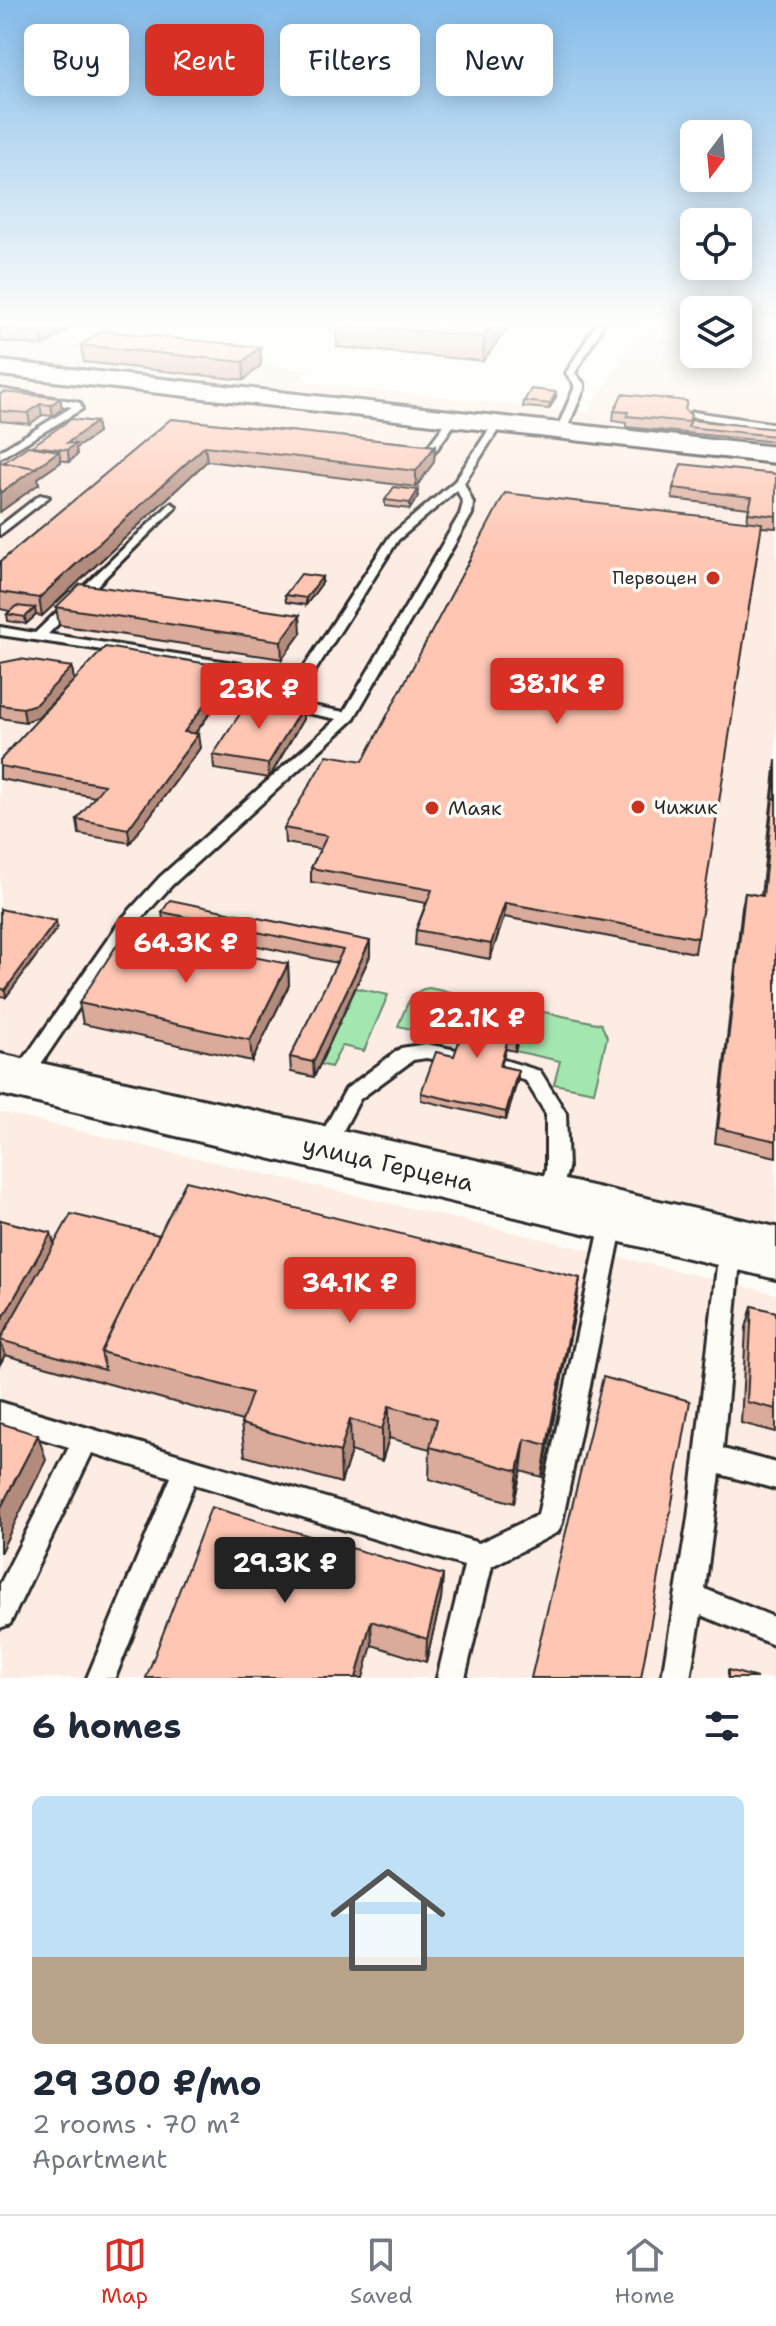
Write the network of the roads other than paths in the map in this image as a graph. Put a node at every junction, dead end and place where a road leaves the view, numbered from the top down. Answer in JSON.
{"nodes":[{"id":1,"x":49,"y":400,"type":"edge"},
{"id":2,"x":287,"y":400,"type":"edge"},
{"id":3,"x":574,"y":400,"type":"edge"},
{"id":4,"x":694,"y":415,"type":"edge"},
{"id":5,"x":453,"y":419,"type":"junction"},
{"id":6,"x":497,"y":424,"type":"junction"},
{"id":7,"x":776,"y":427,"type":"edge"},
{"id":8,"x":561,"y":431,"type":"junction"},
{"id":9,"x":400,"y":447,"type":"edge"},
{"id":10,"x":0,"y":455,"type":"edge"},
{"id":11,"x":776,"y":455,"type":"edge"},
{"id":12,"x":459,"y":483,"type":"junction"},
{"id":13,"x":44,"y":497,"type":"dead end"},
{"id":14,"x":171,"y":506,"type":"dead end"},
{"id":15,"x":0,"y":532,"type":"edge"},
{"id":16,"x":0,"y":631,"type":"edge"},
{"id":17,"x":38,"y":637,"type":"junction"},
{"id":18,"x":247,"y":669,"type":"dead end"},
{"id":19,"x":348,"y":717,"type":"junction"},
{"id":20,"x":457,"y":1057,"type":"edge"},
{"id":21,"x":501,"y":1066,"type":"edge"},
{"id":22,"x":10,"y":1077,"type":"edge"},
{"id":23,"x":323,"y":1149,"type":"junction"},
{"id":24,"x":549,"y":1201,"type":"junction"},
{"id":25,"x":614,"y":1216,"type":"junction"},
{"id":26,"x":753,"y":1248,"type":"edge"},
{"id":27,"x":0,"y":1414,"type":"edge"},
{"id":28,"x":85,"y":1440,"type":"junction"},
{"id":29,"x":709,"y":1458,"type":"junction"},
{"id":30,"x":187,"y":1470,"type":"junction"},
{"id":31,"x":776,"y":1476,"type":"edge"},
{"id":32,"x":480,"y":1557,"type":"junction"},
{"id":33,"x":691,"y":1597,"type":"junction"},
{"id":34,"x":0,"y":1614,"type":"edge"},
{"id":35,"x":776,"y":1632,"type":"edge"},
{"id":36,"x":101,"y":1678,"type":"edge"},
{"id":37,"x":451,"y":1678,"type":"edge"},
{"id":38,"x":676,"y":1678,"type":"edge"}],
"edges":[{"from":1,"to":10,"type":"lane"},
{"from":2,"to":5,"type":"street"},
{"from":3,"to":8,"type":"lane"},
{"from":4,"to":7,"type":"lane"},
{"from":5,"to":6,"type":"street"},
{"from":5,"to":9,"type":"lane"},
{"from":6,"to":8,"type":"street"},
{"from":6,"to":12,"type":"lane"},
{"from":8,"to":11,"type":"street"},
{"from":12,"to":19,"type":"lane"},
{"from":12,"to":19,"type":"lane"},
{"from":13,"to":15,"type":"lane"},
{"from":14,"to":17,"type":"lane"},
{"from":16,"to":17,"type":"lane"},
{"from":17,"to":18,"type":"lane"},
{"from":19,"to":22,"type":"lane"},
{"from":20,"to":23,"type":"lane"},
{"from":21,"to":24,"type":"lane"},
{"from":22,"to":23,"type":"street","name":"улица Герцена"},
{"from":23,"to":24,"type":"street","name":"улица Герцена"},
{"from":24,"to":25,"type":"street","name":"улица Герцена"},
{"from":25,"to":26,"type":"street","name":"улица Герцена"},
{"from":25,"to":32,"type":"lane"},
{"from":26,"to":29,"type":"lane"},
{"from":27,"to":28,"type":"lane"},
{"from":28,"to":30,"type":"lane"},
{"from":28,"to":34,"type":"lane"},
{"from":29,"to":31,"type":"lane"},
{"from":29,"to":33,"type":"lane"},
{"from":30,"to":32,"type":"lane"},
{"from":30,"to":36,"type":"lane"},
{"from":32,"to":37,"type":"lane"},
{"from":33,"to":35,"type":"lane"},
{"from":33,"to":38,"type":"lane"}]}
